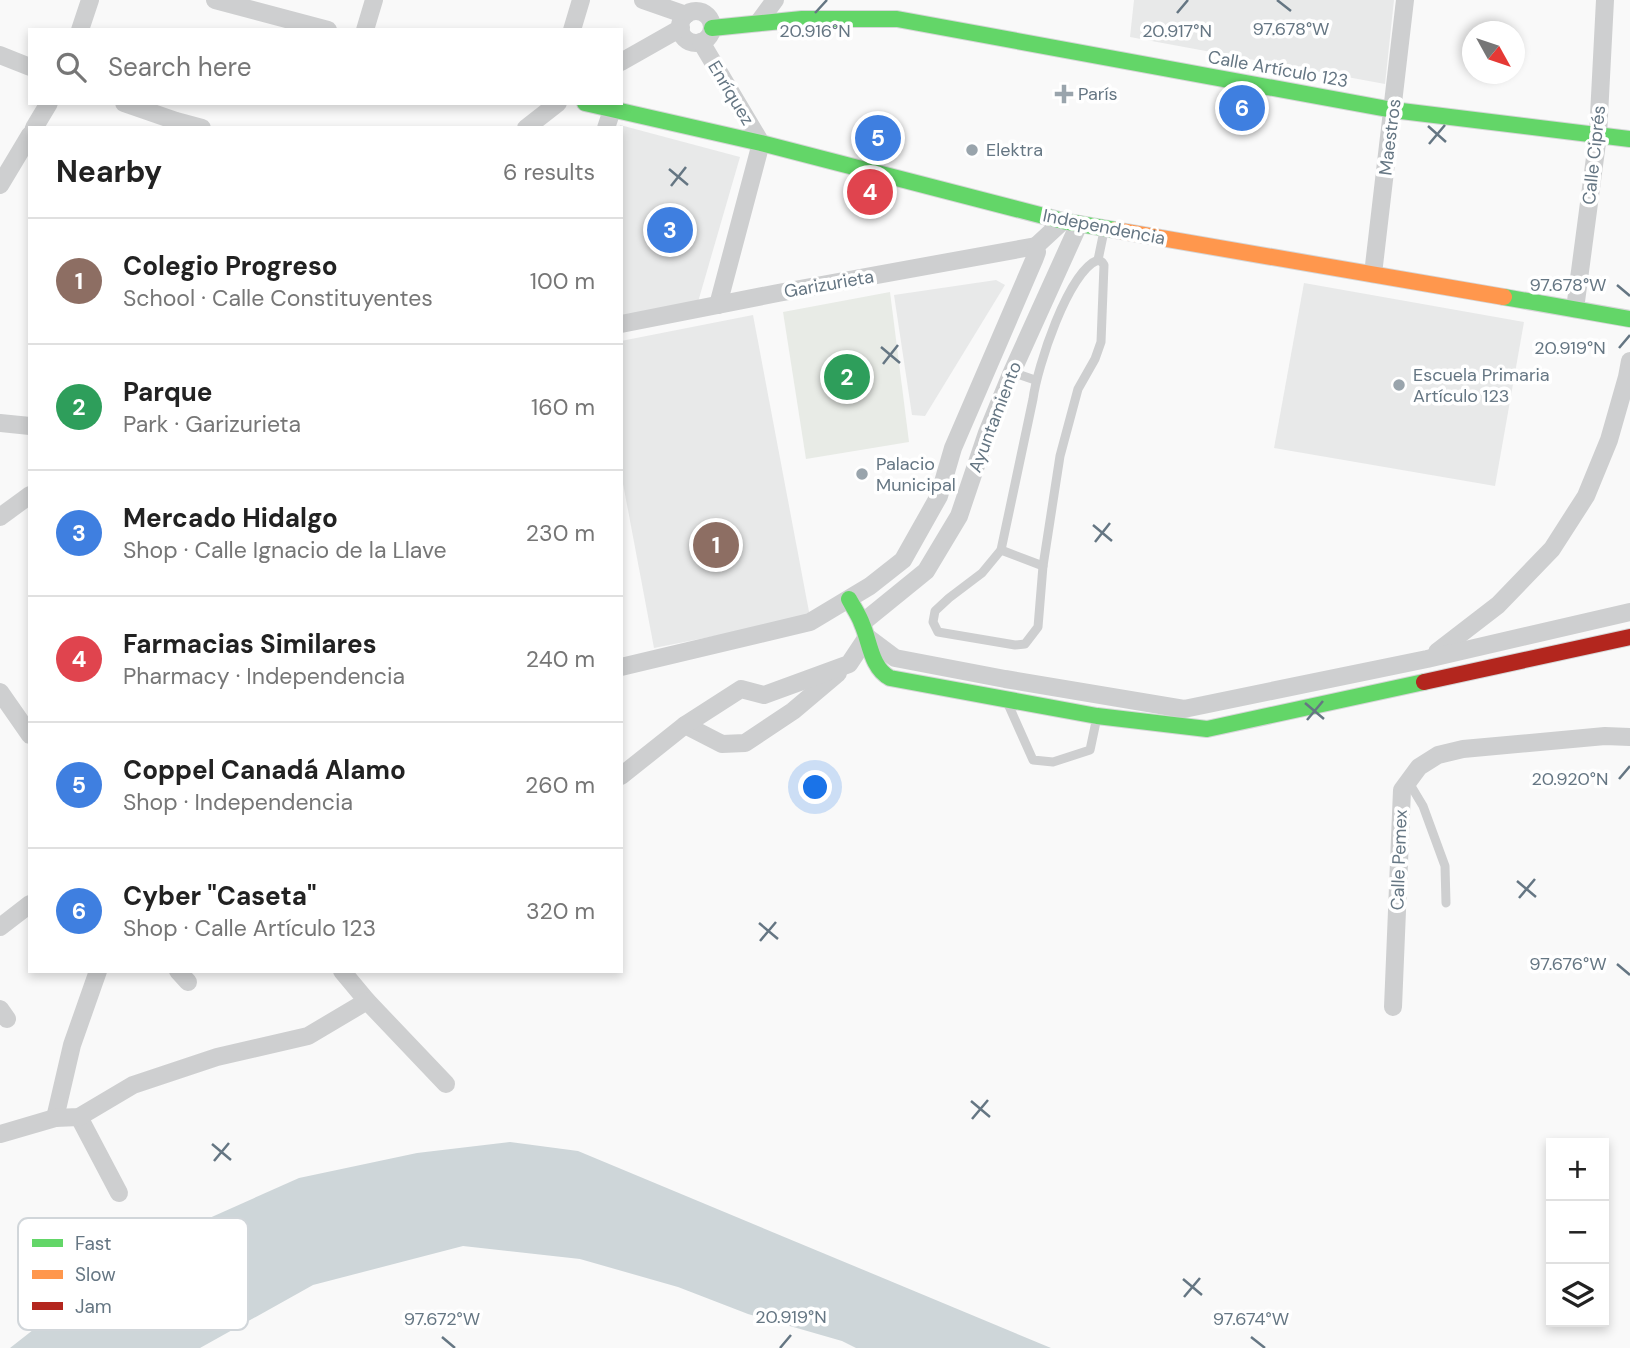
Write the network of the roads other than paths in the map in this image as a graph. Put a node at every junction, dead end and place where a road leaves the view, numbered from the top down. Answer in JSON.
{"nodes":[{"id":1,"x":90,"y":0,"type":"edge"},
{"id":2,"x":215,"y":0,"type":"edge"},
{"id":3,"x":374,"y":0,"type":"edge"},
{"id":4,"x":581,"y":0,"type":"edge"},
{"id":5,"x":643,"y":0,"type":"edge"},
{"id":6,"x":775,"y":0,"type":"edge"},
{"id":7,"x":1405,"y":0,"type":"edge"},
{"id":8,"x":1605,"y":0,"type":"edge"},
{"id":9,"x":683,"y":21,"type":"junction"},
{"id":10,"x":758,"y":23,"type":"junction"},
{"id":11,"x":81,"y":28,"type":"edge"},
{"id":12,"x":320,"y":28,"type":"edge"},
{"id":13,"x":366,"y":28,"type":"edge"},
{"id":14,"x":573,"y":28,"type":"edge"},
{"id":15,"x":707,"y":35,"type":"junction"},
{"id":16,"x":0,"y":55,"type":"edge"},
{"id":17,"x":623,"y":61,"type":"edge"},
{"id":18,"x":28,"y":66,"type":"edge"},
{"id":19,"x":48,"y":105,"type":"edge"},
{"id":20,"x":129,"y":105,"type":"edge"},
{"id":21,"x":555,"y":105,"type":"edge"},
{"id":22,"x":593,"y":105,"type":"edge"},
{"id":23,"x":612,"y":110,"type":"junction"},
{"id":24,"x":1393,"y":110,"type":"junction"},
{"id":25,"x":174,"y":125,"type":"edge"},
{"id":26,"x":35,"y":126,"type":"edge"},
{"id":27,"x":529,"y":126,"type":"edge"},
{"id":28,"x":607,"y":126,"type":"edge"},
{"id":29,"x":1598,"y":135,"type":"junction"},
{"id":30,"x":28,"y":138,"type":"edge"},
{"id":31,"x":1630,"y":139,"type":"edge"},
{"id":32,"x":761,"y":143,"type":"junction"},
{"id":33,"x":0,"y":185,"type":"edge"},
{"id":34,"x":1071,"y":222,"type":"junction"},
{"id":35,"x":1105,"y":228,"type":"junction"},
{"id":36,"x":1036,"y":246,"type":"junction"},
{"id":37,"x":1098,"y":260,"type":"junction"},
{"id":38,"x":1373,"y":274,"type":"junction"},
{"id":39,"x":718,"y":305,"type":"junction"},
{"id":40,"x":1575,"y":309,"type":"junction"},
{"id":41,"x":1630,"y":319,"type":"edge"},
{"id":42,"x":623,"y":324,"type":"edge"},
{"id":43,"x":1630,"y":361,"type":"edge"},
{"id":44,"x":1012,"y":372,"type":"junction"},
{"id":45,"x":1035,"y":380,"type":"junction"},
{"id":46,"x":27,"y":421,"type":"edge"},
{"id":47,"x":0,"y":423,"type":"edge"},
{"id":48,"x":28,"y":496,"type":"edge"},
{"id":49,"x":0,"y":517,"type":"edge"},
{"id":50,"x":1001,"y":550,"type":"junction"},
{"id":51,"x":1043,"y":566,"type":"junction"},
{"id":52,"x":849,"y":599,"type":"junction"},
{"id":53,"x":1630,"y":612,"type":"edge"},
{"id":54,"x":864,"y":630,"type":"junction"},
{"id":55,"x":1630,"y":637,"type":"edge"},
{"id":56,"x":1427,"y":659,"type":"junction"},
{"id":57,"x":849,"y":664,"type":"junction"},
{"id":58,"x":623,"y":667,"type":"edge"},
{"id":59,"x":1005,"y":679,"type":"junction"},
{"id":60,"x":0,"y":692,"type":"edge"},
{"id":61,"x":1098,"y":695,"type":"junction"},
{"id":62,"x":1006,"y":698,"type":"junction"},
{"id":63,"x":1097,"y":716,"type":"junction"},
{"id":64,"x":685,"y":725,"type":"junction"},
{"id":65,"x":28,"y":732,"type":"edge"},
{"id":66,"x":1630,"y":737,"type":"edge"},
{"id":67,"x":623,"y":774,"type":"edge"},
{"id":68,"x":1408,"y":781,"type":"junction"},
{"id":69,"x":1446,"y":902,"type":"dead end"},
{"id":70,"x":28,"y":906,"type":"edge"},
{"id":71,"x":0,"y":927,"type":"edge"},
{"id":72,"x":97,"y":973,"type":"edge"},
{"id":73,"x":344,"y":973,"type":"edge"},
{"id":74,"x":367,"y":1001,"type":"junction"},
{"id":75,"x":1393,"y":1007,"type":"dead end"},
{"id":76,"x":446,"y":1084,"type":"dead end"},
{"id":77,"x":79,"y":1117,"type":"junction"},
{"id":78,"x":55,"y":1118,"type":"junction"},
{"id":79,"x":0,"y":1134,"type":"edge"},
{"id":80,"x":119,"y":1193,"type":"dead end"}],
"edges":[{"from":1,"to":11,"type":"street"},
{"from":2,"to":12,"type":"street"},
{"from":3,"to":13,"type":"street"},
{"from":4,"to":14,"type":"street"},
{"from":5,"to":9,"type":"street"},
{"from":6,"to":10,"type":"street"},
{"from":7,"to":24,"type":"street","name":"Maestros"},
{"from":8,"to":29,"type":"street","name":"Calle Ciprés"},
{"from":9,"to":15,"type":"street"},
{"from":9,"to":15,"type":"street"},
{"from":9,"to":17,"type":"street"},
{"from":10,"to":15,"type":"street","name":"Calle Artículo 123"},
{"from":10,"to":24,"type":"street","name":"Calle Artículo 123"},
{"from":15,"to":32,"type":"street","name":"Enríquez"},
{"from":16,"to":18,"type":"street"},
{"from":19,"to":26,"type":"street"},
{"from":20,"to":25,"type":"street"},
{"from":21,"to":27,"type":"street"},
{"from":22,"to":23,"type":"street","name":"Independencia"},
{"from":23,"to":28,"type":"street"},
{"from":23,"to":32,"type":"street","name":"Independencia"},
{"from":24,"to":29,"type":"street","name":"Calle Artículo 123"},
{"from":24,"to":38,"type":"street","name":"Maestros"},
{"from":29,"to":31,"type":"street","name":"Calle Artículo 123"},
{"from":29,"to":40,"type":"street","name":"Calle Ciprés"},
{"from":30,"to":33,"type":"street"},
{"from":32,"to":34,"type":"street","name":"Independencia"},
{"from":32,"to":39,"type":"street"},
{"from":34,"to":35,"type":"street","name":"Independencia"},
{"from":34,"to":36,"type":"street"},
{"from":34,"to":44,"type":"street","name":"Ayuntamiento"},
{"from":35,"to":37,"type":"lane"},
{"from":35,"to":38,"type":"street","name":"Independencia"},
{"from":36,"to":39,"type":"street","name":"Garizurieta"},
{"from":36,"to":52,"type":"street","name":"Ayuntamiento"},
{"from":37,"to":45,"type":"lane"},
{"from":37,"to":51,"type":"lane"},
{"from":38,"to":40,"type":"street","name":"Independencia"},
{"from":39,"to":42,"type":"street","name":"Garizurieta"},
{"from":40,"to":41,"type":"street","name":"Independencia"},
{"from":43,"to":56,"type":"street"},
{"from":44,"to":45,"type":"lane"},
{"from":44,"to":54,"type":"street","name":"Ayuntamiento"},
{"from":45,"to":50,"type":"lane"},
{"from":46,"to":47,"type":"street"},
{"from":48,"to":49,"type":"street"},
{"from":50,"to":51,"type":"lane"},
{"from":50,"to":51,"type":"lane"},
{"from":52,"to":54,"type":"street"},
{"from":52,"to":58,"type":"street","name":"Ayuntamiento"},
{"from":53,"to":56,"type":"street"},
{"from":54,"to":57,"type":"street","name":"Ayuntamiento"},
{"from":54,"to":59,"type":"street"},
{"from":54,"to":62,"type":"street"},
{"from":55,"to":63,"type":"street"},
{"from":56,"to":61,"type":"street"},
{"from":57,"to":64,"type":"street"},
{"from":57,"to":64,"type":"street","name":"Ayuntamiento"},
{"from":59,"to":61,"type":"street"},
{"from":59,"to":62,"type":"lane"},
{"from":60,"to":65,"type":"street"},
{"from":61,"to":63,"type":"lane"},
{"from":62,"to":63,"type":"street"},
{"from":62,"to":63,"type":"lane"},
{"from":64,"to":67,"type":"street"},
{"from":66,"to":68,"type":"street"},
{"from":68,"to":69,"type":"lane"},
{"from":68,"to":75,"type":"street","name":"Calle Pemex"},
{"from":70,"to":71,"type":"street"},
{"from":72,"to":78,"type":"street"},
{"from":73,"to":74,"type":"street"},
{"from":74,"to":76,"type":"street"},
{"from":74,"to":77,"type":"street"},
{"from":77,"to":78,"type":"street"},
{"from":77,"to":80,"type":"street"},
{"from":78,"to":79,"type":"street"}]}
